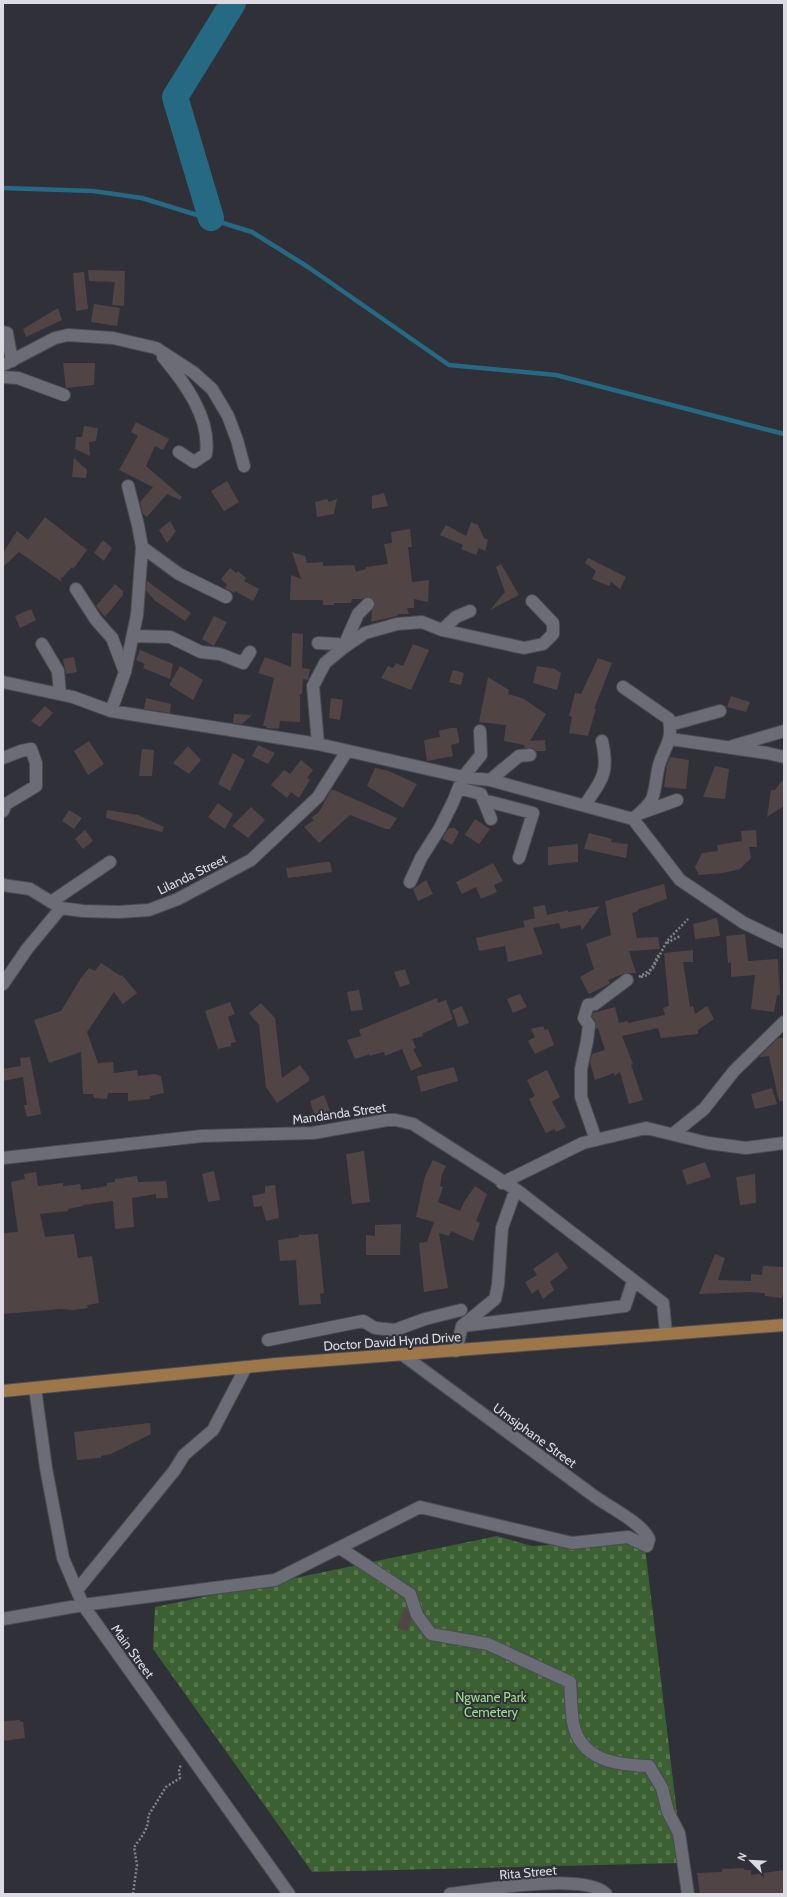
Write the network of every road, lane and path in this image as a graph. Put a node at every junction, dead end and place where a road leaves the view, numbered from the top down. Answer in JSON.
{"nodes":[{"id":1,"x":3,"y":332,"type":"edge"},
{"id":2,"x":156,"y":348,"type":"junction"},
{"id":3,"x":8,"y":363,"type":"edge"},
{"id":4,"x":3,"y":377,"type":"edge"},
{"id":5,"x":64,"y":395,"type":"dead end"},
{"id":6,"x":179,"y":452,"type":"dead end"},
{"id":7,"x":244,"y":466,"type":"dead end"},
{"id":8,"x":128,"y":486,"type":"dead end"},
{"id":9,"x":142,"y":547,"type":"junction"},
{"id":10,"x":76,"y":589,"type":"dead end"},
{"id":11,"x":226,"y":596,"type":"dead end"},
{"id":12,"x":532,"y":601,"type":"dead end"},
{"id":13,"x":368,"y":604,"type":"dead end"},
{"id":14,"x":470,"y":611,"type":"dead end"},
{"id":15,"x":442,"y":630,"type":"junction"},
{"id":16,"x":134,"y":636,"type":"junction"},
{"id":17,"x":42,"y":644,"type":"dead end"},
{"id":18,"x":318,"y":644,"type":"dead end"},
{"id":19,"x":343,"y":648,"type":"junction"},
{"id":20,"x":250,"y":652,"type":"dead end"},
{"id":21,"x":125,"y":672,"type":"junction"},
{"id":22,"x":3,"y":682,"type":"edge"},
{"id":23,"x":622,"y":686,"type":"dead end"},
{"id":24,"x":60,"y":694,"type":"junction"},
{"id":25,"x":111,"y":711,"type":"junction"},
{"id":26,"x":720,"y":711,"type":"dead end"},
{"id":27,"x":670,"y":725,"type":"junction"},
{"id":28,"x":784,"y":731,"type":"edge"},
{"id":29,"x":480,"y":732,"type":"dead end"},
{"id":30,"x":671,"y":739,"type":"junction"},
{"id":31,"x":602,"y":741,"type":"dead end"},
{"id":32,"x":318,"y":744,"type":"junction"},
{"id":33,"x":728,"y":748,"type":"junction"},
{"id":34,"x":347,"y":751,"type":"junction"},
{"id":35,"x":530,"y":755,"type":"dead end"},
{"id":36,"x":784,"y":757,"type":"edge"},
{"id":37,"x":3,"y":758,"type":"edge"},
{"id":38,"x":490,"y":780,"type":"junction"},
{"id":39,"x":461,"y":782,"type":"junction"},
{"id":40,"x":483,"y":800,"type":"junction"},
{"id":41,"x":677,"y":800,"type":"dead end"},
{"id":42,"x":585,"y":805,"type":"junction"},
{"id":43,"x":3,"y":811,"type":"edge"},
{"id":44,"x":637,"y":816,"type":"junction"},
{"id":45,"x":491,"y":819,"type":"dead end"},
{"id":46,"x":519,"y":858,"type":"dead end"},
{"id":47,"x":110,"y":862,"type":"dead end"},
{"id":48,"x":410,"y":882,"type":"dead end"},
{"id":49,"x":3,"y":885,"type":"edge"},
{"id":50,"x":51,"y":902,"type":"junction"},
{"id":51,"x":62,"y":908,"type":"junction"},
{"id":52,"x":688,"y":919,"type":"dead end"},
{"id":53,"x":680,"y":936,"type":"dead end"},
{"id":54,"x":784,"y":942,"type":"edge"},
{"id":55,"x":631,"y":980,"type":"junction"},
{"id":56,"x":3,"y":984,"type":"edge"},
{"id":57,"x":784,"y":1022,"type":"edge"},
{"id":58,"x":673,"y":1134,"type":"junction"},
{"id":59,"x":596,"y":1140,"type":"junction"},
{"id":60,"x":784,"y":1143,"type":"edge"},
{"id":61,"x":3,"y":1158,"type":"edge"},
{"id":62,"x":502,"y":1183,"type":"junction"},
{"id":63,"x":518,"y":1192,"type":"junction"},
{"id":64,"x":633,"y":1281,"type":"junction"},
{"id":65,"x":461,"y":1310,"type":"dead end"},
{"id":66,"x":784,"y":1325,"type":"edge"},
{"id":67,"x":462,"y":1326,"type":"junction"},
{"id":68,"x":666,"y":1333,"type":"junction"},
{"id":69,"x":268,"y":1340,"type":"dead end"},
{"id":70,"x":456,"y":1351,"type":"junction"},
{"id":71,"x":403,"y":1355,"type":"junction"},
{"id":72,"x":246,"y":1367,"type":"junction"},
{"id":73,"x":35,"y":1388,"type":"junction"},
{"id":74,"x":3,"y":1391,"type":"edge"},
{"id":75,"x":340,"y":1548,"type":"junction"},
{"id":76,"x":77,"y":1590,"type":"junction"},
{"id":77,"x":83,"y":1605,"type":"junction"},
{"id":78,"x":3,"y":1619,"type":"edge"},
{"id":79,"x":188,"y":1752,"type":"junction"},
{"id":80,"x":133,"y":1894,"type":"edge"},
{"id":81,"x":289,"y":1894,"type":"edge"},
{"id":82,"x":450,"y":1894,"type":"edge"},
{"id":83,"x":606,"y":1894,"type":"edge"},
{"id":84,"x":688,"y":1894,"type":"edge"}],
"edges":[{"from":1,"to":3,"type":"street"},
{"from":2,"to":3,"type":"street"},
{"from":2,"to":6,"type":"street"},
{"from":2,"to":7,"type":"street"},
{"from":4,"to":5,"type":"street"},
{"from":8,"to":9,"type":"street"},
{"from":9,"to":11,"type":"street"},
{"from":9,"to":16,"type":"street"},
{"from":10,"to":21,"type":"street"},
{"from":12,"to":15,"type":"street"},
{"from":13,"to":19,"type":"street"},
{"from":14,"to":15,"type":"street"},
{"from":15,"to":19,"type":"street"},
{"from":16,"to":20,"type":"street"},
{"from":16,"to":21,"type":"street"},
{"from":17,"to":24,"type":"street"},
{"from":18,"to":19,"type":"street"},
{"from":19,"to":32,"type":"street"},
{"from":21,"to":25,"type":"street"},
{"from":22,"to":24,"type":"street"},
{"from":23,"to":27,"type":"street"},
{"from":24,"to":25,"type":"street"},
{"from":25,"to":32,"type":"street"},
{"from":26,"to":27,"type":"street"},
{"from":27,"to":30,"type":"street"},
{"from":28,"to":33,"type":"street"},
{"from":29,"to":39,"type":"street"},
{"from":30,"to":33,"type":"street"},
{"from":30,"to":44,"type":"street"},
{"from":31,"to":42,"type":"street"},
{"from":32,"to":34,"type":"street"},
{"from":33,"to":36,"type":"street"},
{"from":34,"to":39,"type":"street"},
{"from":34,"to":51,"type":"street","name":"Lilanda Street"},
{"from":35,"to":38,"type":"street"},
{"from":37,"to":43,"type":"street"},
{"from":38,"to":39,"type":"street"},
{"from":38,"to":42,"type":"street"},
{"from":39,"to":40,"type":"street"},
{"from":39,"to":48,"type":"street"},
{"from":40,"to":45,"type":"street"},
{"from":40,"to":46,"type":"street"},
{"from":41,"to":44,"type":"street"},
{"from":42,"to":44,"type":"street"},
{"from":44,"to":54,"type":"street"},
{"from":47,"to":50,"type":"street"},
{"from":49,"to":50,"type":"street","name":"Lilanda Street"},
{"from":50,"to":51,"type":"street","name":"Lilanda Street"},
{"from":51,"to":56,"type":"street"},
{"from":52,"to":55,"type":"path"},
{"from":53,"to":55,"type":"path"},
{"from":55,"to":59,"type":"street"},
{"from":57,"to":58,"type":"street"},
{"from":58,"to":59,"type":"street"},
{"from":58,"to":60,"type":"street"},
{"from":59,"to":62,"type":"street"},
{"from":61,"to":62,"type":"street","name":"Mandanda Street"},
{"from":62,"to":63,"type":"street","name":"Mandanda Street"},
{"from":63,"to":64,"type":"street","name":"Mandanda Street"},
{"from":63,"to":67,"type":"street"},
{"from":64,"to":67,"type":"street"},
{"from":64,"to":68,"type":"street","name":"Mandanda Street"},
{"from":65,"to":69,"type":"street"},
{"from":66,"to":68,"type":"main road","name":"Doctor David Hynd Drive"},
{"from":67,"to":70,"type":"street"},
{"from":68,"to":70,"type":"main road","name":"Doctor David Hynd Drive"},
{"from":70,"to":71,"type":"main road","name":"Doctor David Hynd Drive"},
{"from":71,"to":72,"type":"main road","name":"Doctor David Hynd Drive"},
{"from":71,"to":75,"type":"street","name":"Umsiphane Street"},
{"from":72,"to":73,"type":"main road","name":"Doctor David Hynd Drive"},
{"from":72,"to":76,"type":"street"},
{"from":73,"to":74,"type":"main road","name":"Doctor David Hynd Drive"},
{"from":73,"to":76,"type":"street","name":"Main Street"},
{"from":75,"to":77,"type":"street"},
{"from":75,"to":84,"type":"street"},
{"from":76,"to":77,"type":"street","name":"Main Street"},
{"from":77,"to":78,"type":"street"},
{"from":77,"to":79,"type":"street","name":"Main Street"},
{"from":79,"to":80,"type":"path"},
{"from":79,"to":81,"type":"street","name":"Main Street"},
{"from":82,"to":83,"type":"street","name":"Rita Street"}]}
